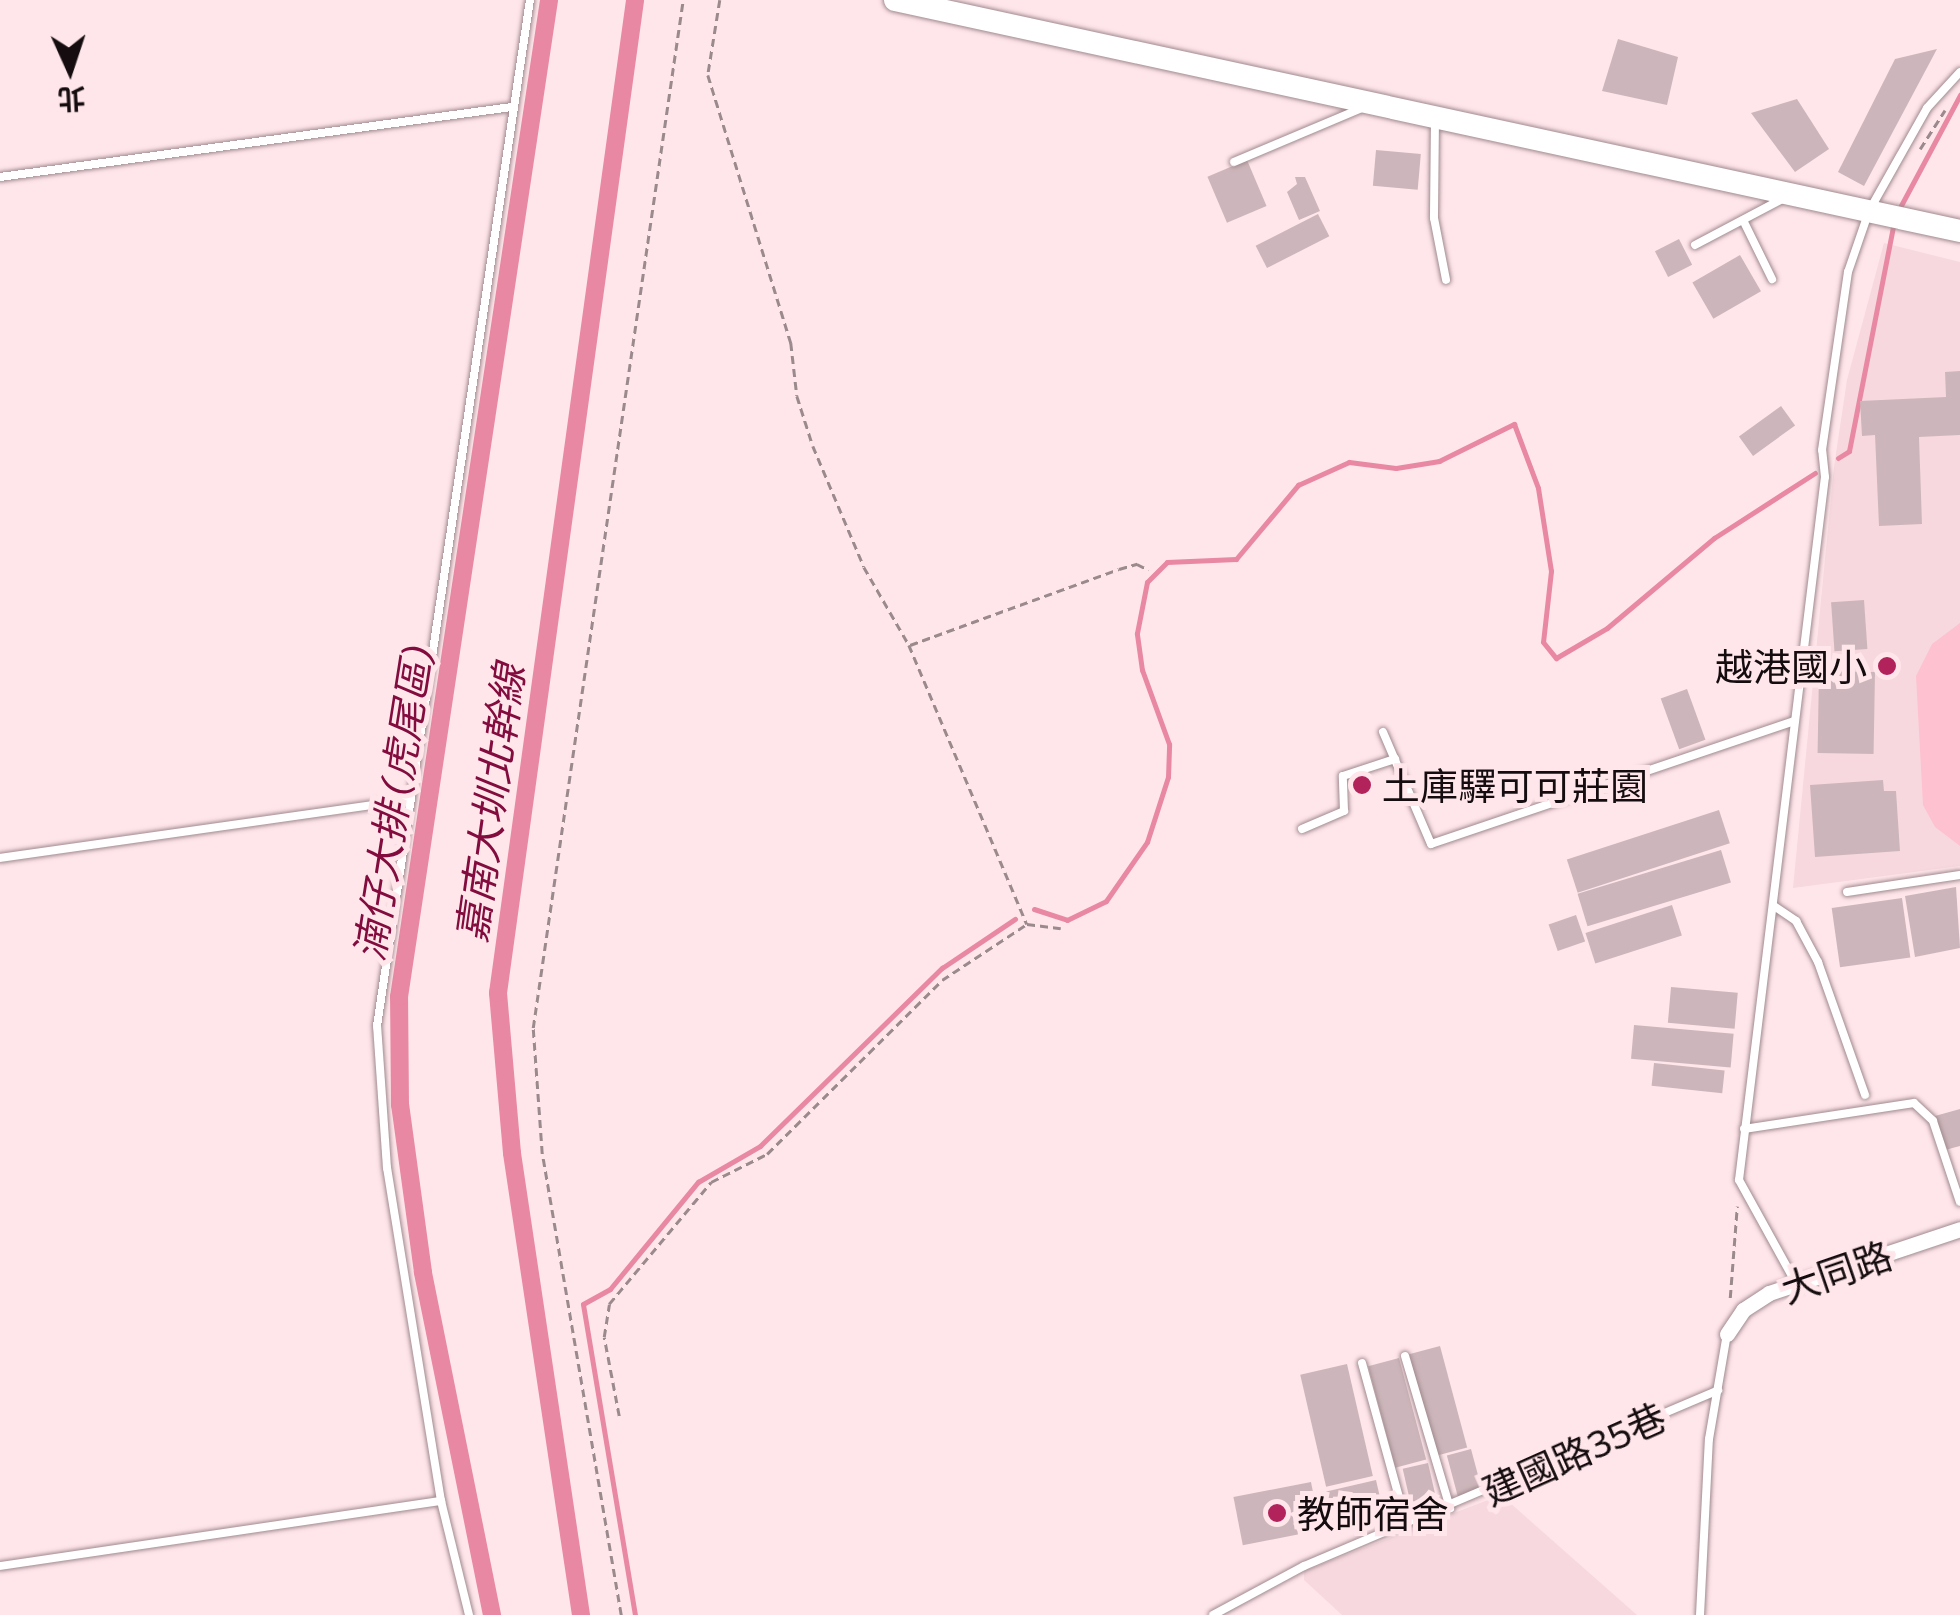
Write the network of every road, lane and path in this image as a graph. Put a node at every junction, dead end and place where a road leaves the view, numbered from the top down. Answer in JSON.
{"nodes":[{"id":1,"x":530,"y":0,"type":"edge"},
{"id":2,"x":683,"y":0,"type":"edge"},
{"id":3,"x":720,"y":0,"type":"edge"},
{"id":4,"x":895,"y":0,"type":"edge"},
{"id":5,"x":1960,"y":72,"type":"edge"},
{"id":6,"x":1954,"y":96,"type":"dead end"},
{"id":7,"x":1373,"y":104,"type":"junction"},
{"id":8,"x":512,"y":108,"type":"junction"},
{"id":9,"x":1435,"y":119,"type":"junction"},
{"id":10,"x":1918,"y":152,"type":"dead end"},
{"id":11,"x":1234,"y":162,"type":"dead end"},
{"id":12,"x":0,"y":177,"type":"edge"},
{"id":13,"x":1791,"y":194,"type":"junction"},
{"id":14,"x":1887,"y":215,"type":"junction"},
{"id":15,"x":1743,"y":220,"type":"junction"},
{"id":16,"x":1960,"y":231,"type":"edge"},
{"id":17,"x":1695,"y":245,"type":"dead end"},
{"id":18,"x":1446,"y":280,"type":"dead end"},
{"id":19,"x":1772,"y":280,"type":"dead end"},
{"id":20,"x":1148,"y":570,"type":"dead end"},
{"id":21,"x":909,"y":646,"type":"junction"},
{"id":22,"x":1795,"y":722,"type":"junction"},
{"id":23,"x":1384,"y":732,"type":"dead end"},
{"id":24,"x":1395,"y":759,"type":"junction"},
{"id":25,"x":410,"y":800,"type":"junction"},
{"id":26,"x":1302,"y":829,"type":"dead end"},
{"id":27,"x":0,"y":858,"type":"edge"},
{"id":28,"x":1960,"y":876,"type":"edge"},
{"id":29,"x":1847,"y":892,"type":"dead end"},
{"id":30,"x":1774,"y":906,"type":"junction"},
{"id":31,"x":1027,"y":924,"type":"junction"},
{"id":32,"x":1062,"y":928,"type":"dead end"},
{"id":33,"x":1865,"y":1096,"type":"dead end"},
{"id":34,"x":1744,"y":1129,"type":"junction"},
{"id":35,"x":1739,"y":1180,"type":"junction"},
{"id":36,"x":1960,"y":1202,"type":"edge"},
{"id":37,"x":1960,"y":1229,"type":"edge"},
{"id":38,"x":1797,"y":1286,"type":"junction"},
{"id":39,"x":1727,"y":1334,"type":"junction"},
{"id":40,"x":1405,"y":1356,"type":"dead end"},
{"id":41,"x":1362,"y":1362,"type":"dead end"},
{"id":42,"x":1718,"y":1390,"type":"junction"},
{"id":43,"x":619,"y":1416,"type":"dead end"},
{"id":44,"x":441,"y":1502,"type":"junction"},
{"id":45,"x":1450,"y":1508,"type":"junction"},
{"id":46,"x":1407,"y":1526,"type":"junction"},
{"id":47,"x":0,"y":1566,"type":"edge"},
{"id":48,"x":470,"y":1615,"type":"edge"},
{"id":49,"x":621,"y":1615,"type":"edge"},
{"id":50,"x":1213,"y":1615,"type":"edge"},
{"id":51,"x":1700,"y":1615,"type":"edge"}],
"edges":[{"from":1,"to":8,"type":"lane"},
{"from":2,"to":49,"type":"path"},
{"from":3,"to":21,"type":"path"},
{"from":4,"to":7,"type":"street"},
{"from":5,"to":14,"type":"lane"},
{"from":6,"to":10,"type":"path"},
{"from":7,"to":9,"type":"street"},
{"from":7,"to":11,"type":"lane"},
{"from":8,"to":12,"type":"lane"},
{"from":8,"to":25,"type":"lane"},
{"from":9,"to":13,"type":"street"},
{"from":9,"to":18,"type":"lane"},
{"from":13,"to":14,"type":"street"},
{"from":13,"to":15,"type":"lane"},
{"from":14,"to":16,"type":"street"},
{"from":14,"to":22,"type":"lane"},
{"from":15,"to":17,"type":"lane"},
{"from":15,"to":19,"type":"lane"},
{"from":20,"to":21,"type":"path"},
{"from":21,"to":31,"type":"path"},
{"from":22,"to":24,"type":"lane"},
{"from":22,"to":30,"type":"lane"},
{"from":23,"to":24,"type":"lane"},
{"from":24,"to":26,"type":"lane"},
{"from":25,"to":27,"type":"lane"},
{"from":25,"to":44,"type":"lane"},
{"from":28,"to":29,"type":"lane"},
{"from":30,"to":33,"type":"lane"},
{"from":30,"to":34,"type":"lane"},
{"from":31,"to":32,"type":"path"},
{"from":31,"to":43,"type":"path"},
{"from":34,"to":35,"type":"lane"},
{"from":34,"to":36,"type":"lane"},
{"from":35,"to":38,"type":"lane"},
{"from":35,"to":39,"type":"path"},
{"from":37,"to":38,"type":"street","name":"大同路"},
{"from":38,"to":39,"type":"street","name":"大同路"},
{"from":39,"to":42,"type":"lane"},
{"from":40,"to":45,"type":"lane"},
{"from":41,"to":46,"type":"lane"},
{"from":42,"to":45,"type":"lane","name":"建國路35巷"},
{"from":42,"to":51,"type":"lane"},
{"from":44,"to":47,"type":"lane"},
{"from":44,"to":48,"type":"lane"},
{"from":45,"to":46,"type":"lane","name":"建國路35巷"},
{"from":46,"to":50,"type":"lane","name":"建國路35巷"}]}
